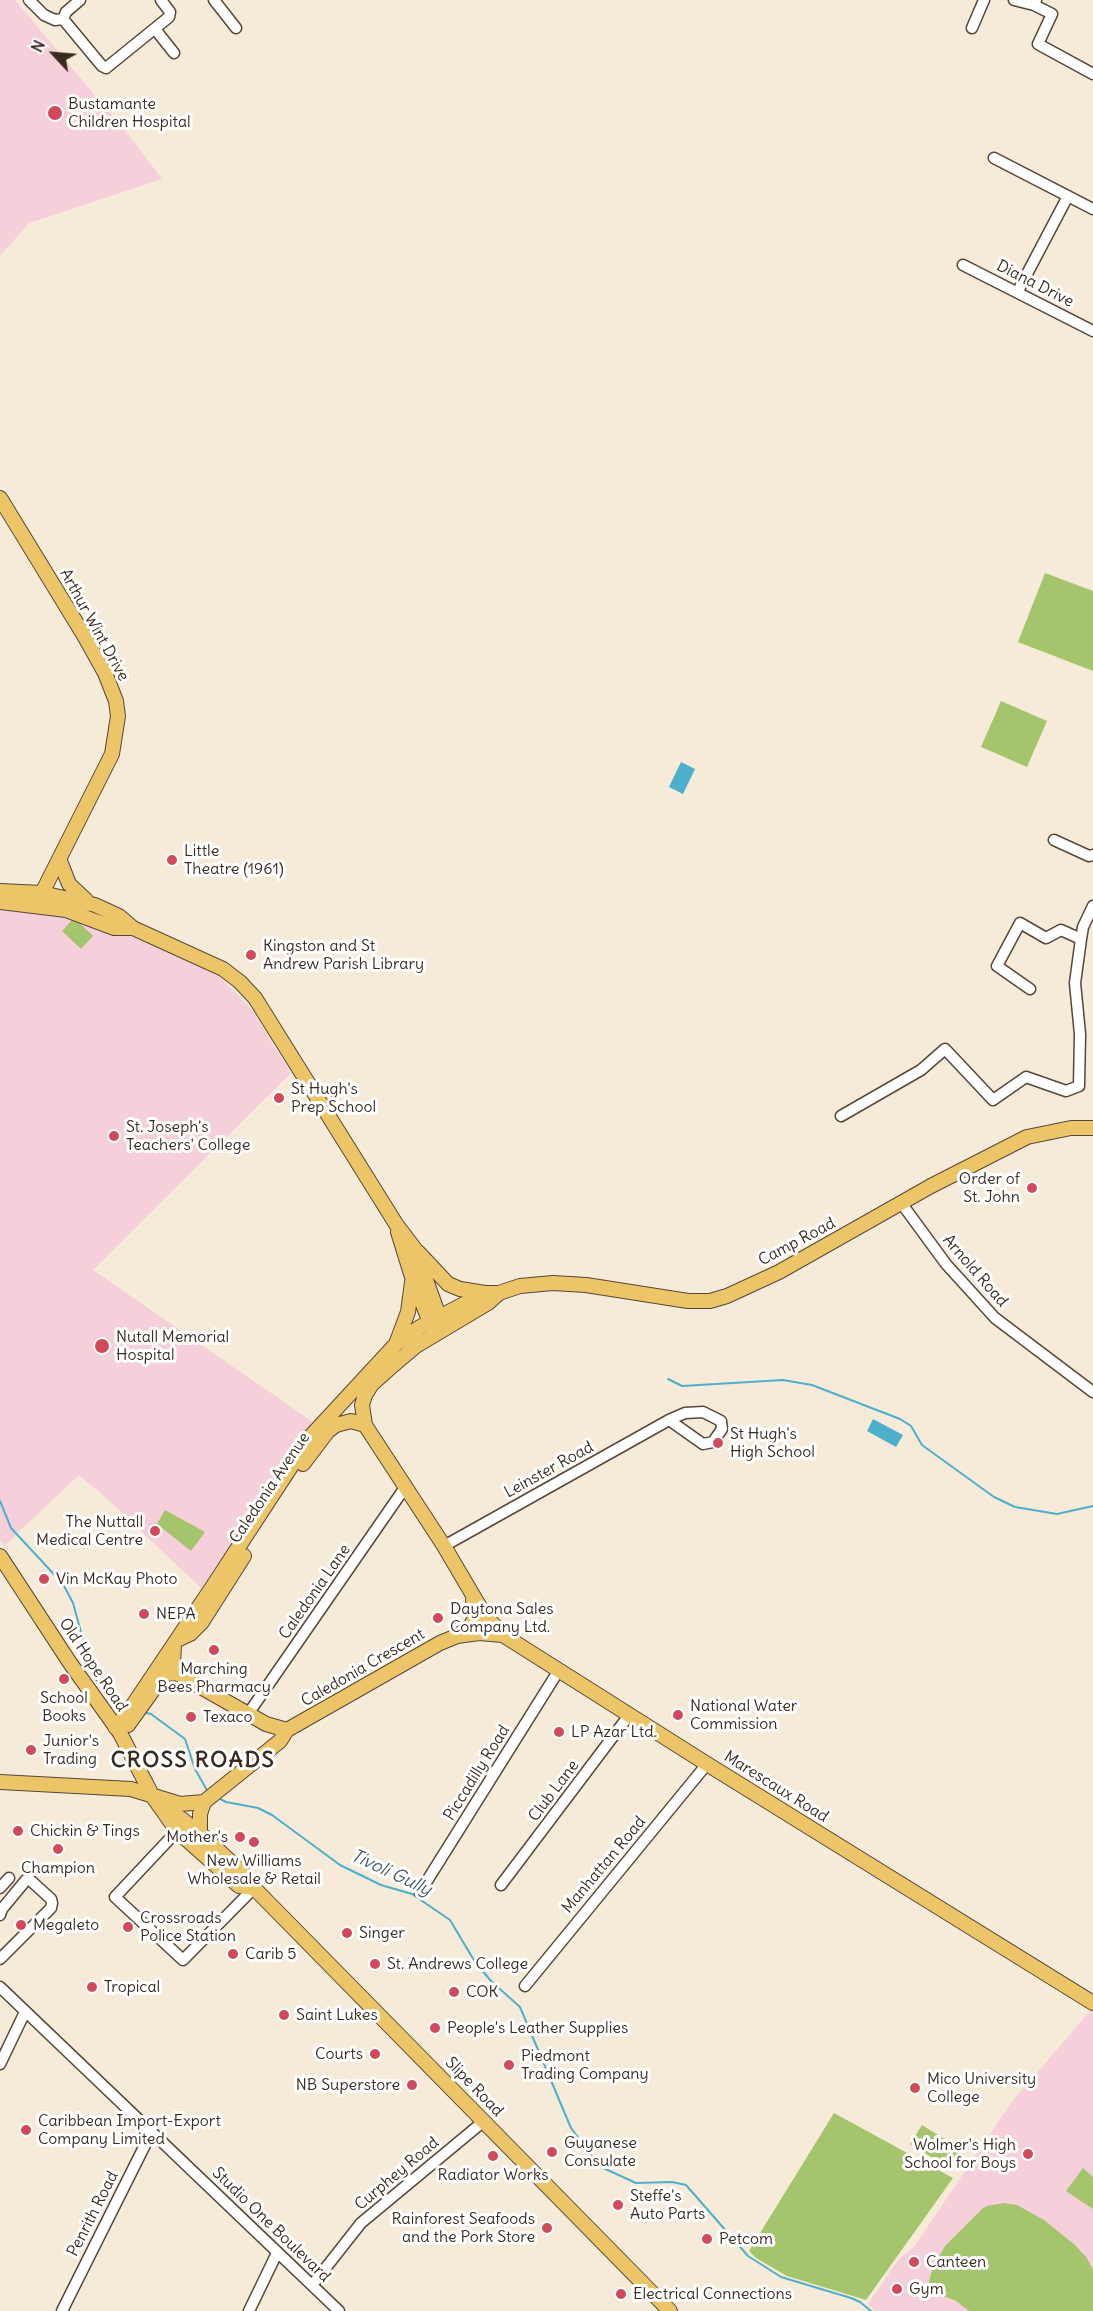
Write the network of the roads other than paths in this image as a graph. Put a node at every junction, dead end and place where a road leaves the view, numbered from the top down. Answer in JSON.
{"nodes":[{"id":1,"x":29,"y":0,"type":"edge"},
{"id":2,"x":80,"y":0,"type":"edge"},
{"id":3,"x":160,"y":0,"type":"edge"},
{"id":4,"x":214,"y":0,"type":"edge"},
{"id":5,"x":984,"y":0,"type":"edge"},
{"id":6,"x":1014,"y":0,"type":"edge"},
{"id":7,"x":1035,"y":3,"type":"edge"},
{"id":8,"x":63,"y":19,"type":"junction"},
{"id":9,"x":236,"y":28,"type":"dead end"},
{"id":10,"x":972,"y":28,"type":"dead end"},
{"id":11,"x":155,"y":29,"type":"junction"},
{"id":12,"x":174,"y":53,"type":"dead end"},
{"id":13,"x":1093,"y":74,"type":"edge"},
{"id":14,"x":994,"y":158,"type":"dead end"},
{"id":15,"x":1068,"y":196,"type":"junction"},
{"id":16,"x":1093,"y":209,"type":"edge"},
{"id":17,"x":963,"y":265,"type":"dead end"},
{"id":18,"x":1018,"y":291,"type":"junction"},
{"id":19,"x":1093,"y":331,"type":"edge"},
{"id":20,"x":0,"y":498,"type":"edge"},
{"id":21,"x":1054,"y":840,"type":"dead end"},
{"id":22,"x":1093,"y":855,"type":"edge"},
{"id":23,"x":60,"y":861,"type":"junction"},
{"id":24,"x":0,"y":891,"type":"edge"},
{"id":25,"x":41,"y":900,"type":"junction"},
{"id":26,"x":0,"y":902,"type":"edge"},
{"id":27,"x":95,"y":905,"type":"junction"},
{"id":28,"x":1093,"y":906,"type":"edge"},
{"id":29,"x":133,"y":928,"type":"junction"},
{"id":30,"x":1081,"y":939,"type":"junction"},
{"id":31,"x":1030,"y":989,"type":"dead end"},
{"id":32,"x":841,"y":1116,"type":"dead end"},
{"id":33,"x":1093,"y":1128,"type":"edge"},
{"id":34,"x":902,"y":1204,"type":"junction"},
{"id":35,"x":396,"y":1224,"type":"junction"},
{"id":36,"x":415,"y":1248,"type":"junction"},
{"id":37,"x":412,"y":1277,"type":"junction"},
{"id":38,"x":492,"y":1293,"type":"junction"},
{"id":39,"x":434,"y":1319,"type":"junction"},
{"id":40,"x":440,"y":1332,"type":"junction"},
{"id":41,"x":396,"y":1344,"type":"junction"},
{"id":42,"x":1093,"y":1392,"type":"edge"},
{"id":43,"x":669,"y":1420,"type":"dead end"},
{"id":44,"x":365,"y":1425,"type":"junction"},
{"id":45,"x":406,"y":1486,"type":"junction"},
{"id":46,"x":444,"y":1546,"type":"junction"},
{"id":47,"x":0,"y":1556,"type":"edge"},
{"id":48,"x":472,"y":1598,"type":"junction"},
{"id":49,"x":503,"y":1635,"type":"junction"},
{"id":50,"x":457,"y":1636,"type":"junction"},
{"id":51,"x":174,"y":1642,"type":"junction"},
{"id":52,"x":559,"y":1670,"type":"junction"},
{"id":53,"x":176,"y":1673,"type":"junction"},
{"id":54,"x":134,"y":1711,"type":"junction"},
{"id":55,"x":248,"y":1714,"type":"junction"},
{"id":56,"x":630,"y":1714,"type":"junction"},
{"id":57,"x":118,"y":1730,"type":"junction"},
{"id":58,"x":287,"y":1731,"type":"junction"},
{"id":59,"x":707,"y":1764,"type":"junction"},
{"id":60,"x":0,"y":1782,"type":"edge"},
{"id":61,"x":153,"y":1797,"type":"junction"},
{"id":62,"x":210,"y":1797,"type":"junction"},
{"id":63,"x":177,"y":1831,"type":"junction"},
{"id":64,"x":200,"y":1833,"type":"junction"},
{"id":65,"x":9,"y":1878,"type":"dead end"},
{"id":66,"x":501,"y":1885,"type":"dead end"},
{"id":67,"x":0,"y":1888,"type":"edge"},
{"id":68,"x":254,"y":1888,"type":"junction"},
{"id":69,"x":420,"y":1892,"type":"dead end"},
{"id":70,"x":0,"y":1915,"type":"edge"},
{"id":71,"x":0,"y":1959,"type":"edge"},
{"id":72,"x":525,"y":1986,"type":"dead end"},
{"id":73,"x":0,"y":1987,"type":"edge"},
{"id":74,"x":1093,"y":2003,"type":"edge"},
{"id":75,"x":25,"y":2012,"type":"junction"},
{"id":76,"x":0,"y":2064,"type":"edge"},
{"id":77,"x":484,"y":2121,"type":"junction"},
{"id":78,"x":152,"y":2131,"type":"junction"},
{"id":79,"x":278,"y":2253,"type":"junction"},
{"id":80,"x":313,"y":2284,"type":"junction"},
{"id":81,"x":62,"y":2311,"type":"edge"},
{"id":82,"x":249,"y":2311,"type":"edge"},
{"id":83,"x":339,"y":2311,"type":"edge"},
{"id":84,"x":670,"y":2311,"type":"edge"}],
"edges":[{"from":1,"to":8,"type":"street"},
{"from":2,"to":8,"type":"street"},
{"from":3,"to":11,"type":"street"},
{"from":4,"to":9,"type":"street"},
{"from":5,"to":10,"type":"street"},
{"from":6,"to":7,"type":"street"},
{"from":7,"to":13,"type":"street"},
{"from":8,"to":11,"type":"street"},
{"from":11,"to":12,"type":"street"},
{"from":14,"to":15,"type":"street"},
{"from":15,"to":16,"type":"street"},
{"from":15,"to":18,"type":"street"},
{"from":17,"to":18,"type":"street","name":"Diana Drive"},
{"from":18,"to":19,"type":"street","name":"Diana Drive"},
{"from":20,"to":23,"type":"main road","name":"Arthur Wint Drive"},
{"from":21,"to":22,"type":"street"},
{"from":23,"to":25,"type":"main road","name":"Arthur Wint Drive"},
{"from":23,"to":27,"type":"main road"},
{"from":24,"to":25,"type":"main road"},
{"from":25,"to":26,"type":"main road"},
{"from":25,"to":27,"type":"main road"},
{"from":25,"to":29,"type":"main road"},
{"from":27,"to":29,"type":"main road"},
{"from":28,"to":30,"type":"street"},
{"from":29,"to":35,"type":"main road"},
{"from":30,"to":31,"type":"street"},
{"from":30,"to":32,"type":"street"},
{"from":33,"to":34,"type":"main road","name":"Camp Road"},
{"from":34,"to":38,"type":"main road","name":"Camp Road"},
{"from":34,"to":42,"type":"street","name":"Arnold Road"},
{"from":35,"to":36,"type":"main road"},
{"from":35,"to":37,"type":"main road"},
{"from":36,"to":38,"type":"main road"},
{"from":36,"to":39,"type":"main road"},
{"from":37,"to":39,"type":"main road"},
{"from":37,"to":41,"type":"main road"},
{"from":38,"to":39,"type":"main road","name":"Camp Road"},
{"from":38,"to":40,"type":"main road","name":"Camp Road"},
{"from":39,"to":40,"type":"main road"},
{"from":39,"to":41,"type":"main road","name":"Caledonia Avenue"},
{"from":40,"to":44,"type":"main road"},
{"from":41,"to":51,"type":"main road","name":"Caledonia Avenue"},
{"from":43,"to":46,"type":"street","name":"Leinster Road"},
{"from":44,"to":45,"type":"main road","name":"Marescaux Road"},
{"from":44,"to":51,"type":"main road","name":"Caledonia Avenue"},
{"from":45,"to":46,"type":"main road","name":"Marescaux Road"},
{"from":45,"to":55,"type":"street","name":"Caledonia Lane"},
{"from":46,"to":48,"type":"main road","name":"Marescaux Road"},
{"from":47,"to":57,"type":"main road","name":"Old Hope Road"},
{"from":48,"to":49,"type":"main road","name":"Marescaux Road"},
{"from":48,"to":50,"type":"main road","name":"Caledonia Crescent"},
{"from":49,"to":50,"type":"main road","name":"Caledonia Crescent"},
{"from":49,"to":52,"type":"main road","name":"Marescaux Road"},
{"from":50,"to":58,"type":"main road","name":"Caledonia Crescent"},
{"from":51,"to":53,"type":"main road"},
{"from":51,"to":54,"type":"main road","name":"Caledonia Avenue"},
{"from":52,"to":56,"type":"main road","name":"Marescaux Road"},
{"from":52,"to":69,"type":"street","name":"Piccadilly Road"},
{"from":53,"to":54,"type":"main road"},
{"from":53,"to":55,"type":"main road"},
{"from":54,"to":57,"type":"main road"},
{"from":55,"to":58,"type":"main road"},
{"from":56,"to":59,"type":"main road","name":"Marescaux Road"},
{"from":56,"to":66,"type":"street","name":"Club Lane"},
{"from":57,"to":61,"type":"main road","name":"Old Hope Road"},
{"from":58,"to":62,"type":"main road","name":"Caledonia Crescent"},
{"from":59,"to":72,"type":"street","name":"Manhattan Road"},
{"from":59,"to":74,"type":"main road","name":"Marescaux Road"},
{"from":60,"to":61,"type":"main road"},
{"from":61,"to":62,"type":"main road"},
{"from":61,"to":63,"type":"main road","name":"Slipe Road"},
{"from":61,"to":64,"type":"main road","name":"Slipe Road"},
{"from":62,"to":64,"type":"main road"},
{"from":63,"to":68,"type":"main road","name":"Slipe Road"},
{"from":63,"to":68,"type":"street"},
{"from":64,"to":68,"type":"main road","name":"Slipe Road"},
{"from":65,"to":67,"type":"street"},
{"from":68,"to":77,"type":"main road","name":"Slipe Road"},
{"from":70,"to":71,"type":"street"},
{"from":73,"to":75,"type":"street","name":"Studio One Boulevard"},
{"from":75,"to":76,"type":"street"},
{"from":75,"to":78,"type":"street","name":"Studio One Boulevard"},
{"from":77,"to":80,"type":"street","name":"Curphey Road"},
{"from":77,"to":84,"type":"main road","name":"Slipe Road"},
{"from":78,"to":79,"type":"street","name":"Studio One Boulevard"},
{"from":78,"to":81,"type":"street","name":"Penrith Road"},
{"from":79,"to":80,"type":"street","name":"Studio One Boulevard"},
{"from":79,"to":82,"type":"street"},
{"from":80,"to":83,"type":"street","name":"Studio One Boulevard"}]}
